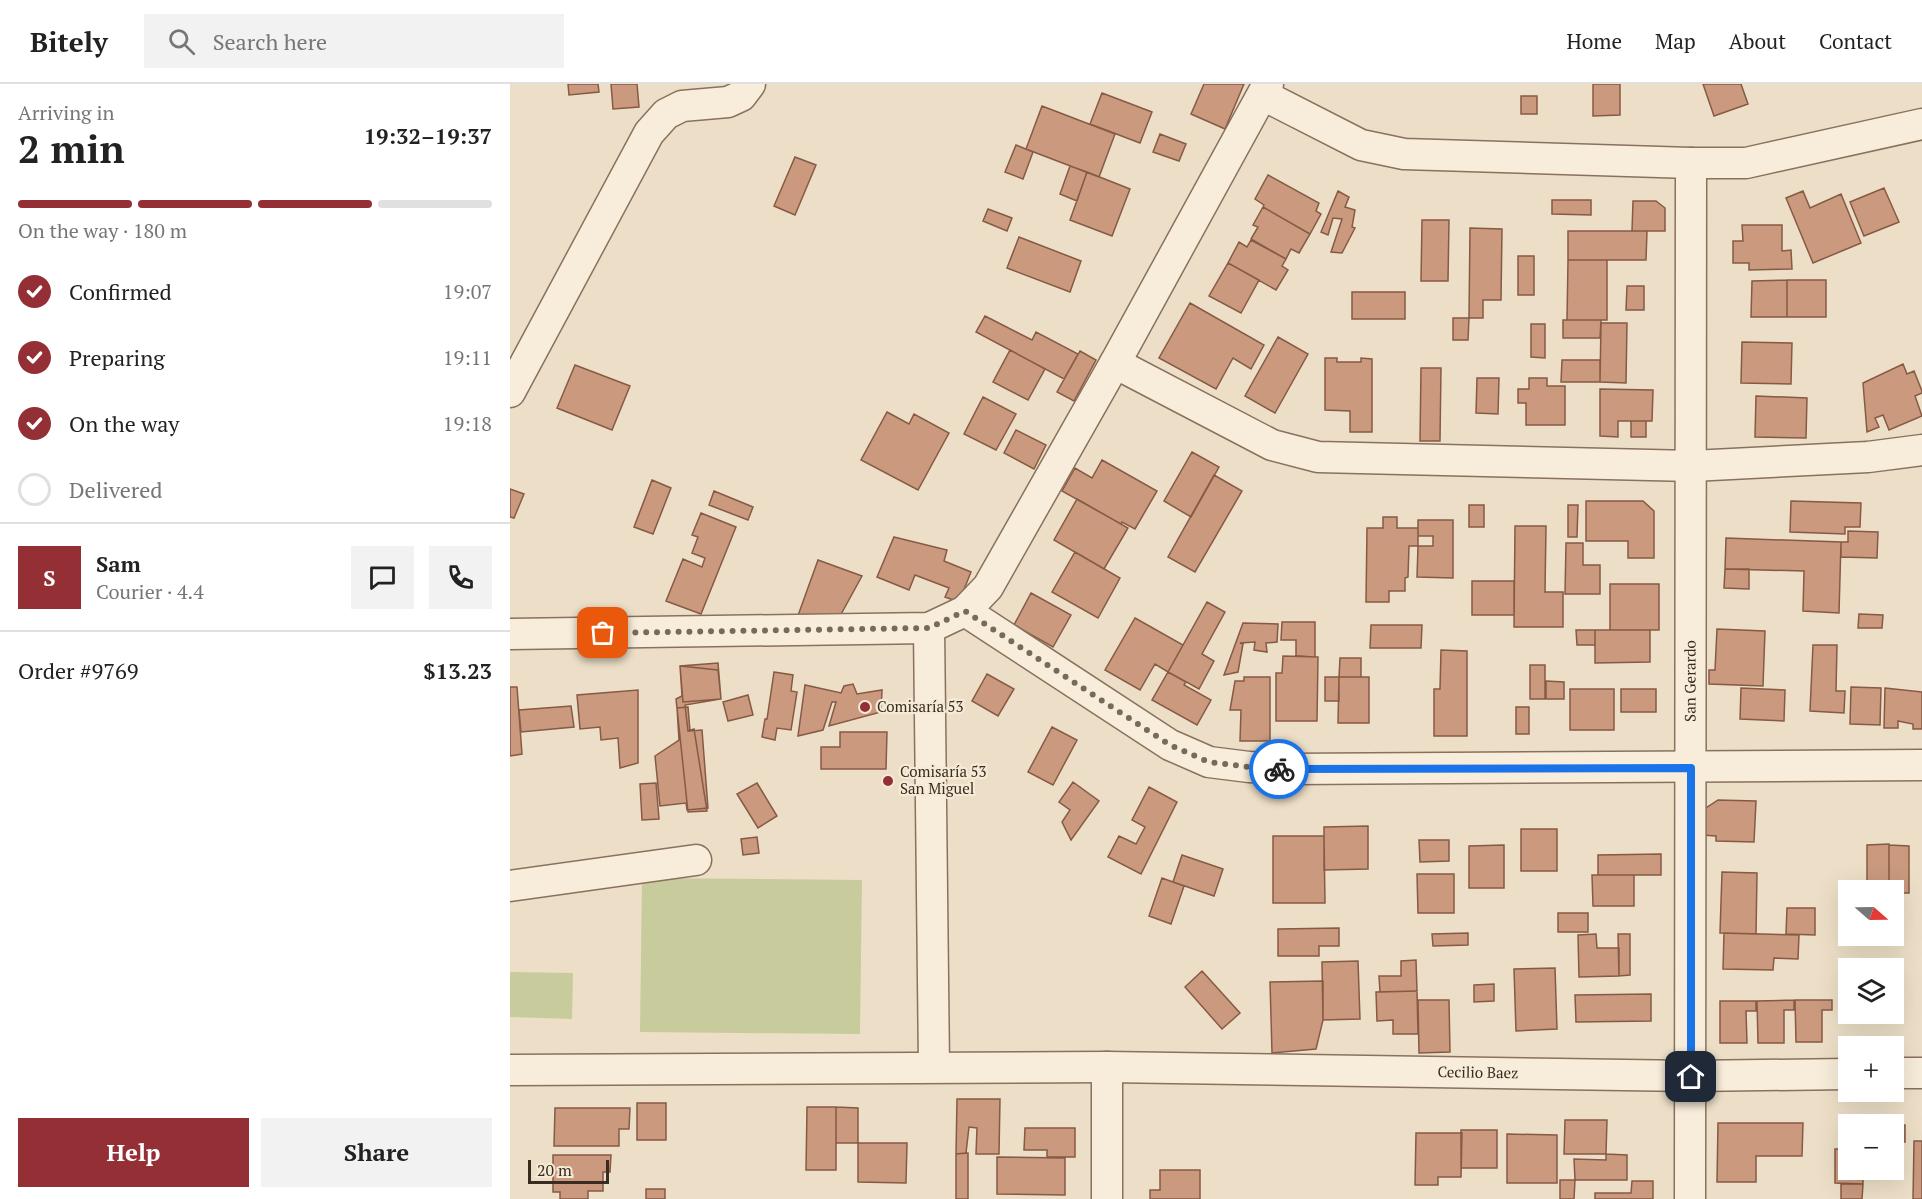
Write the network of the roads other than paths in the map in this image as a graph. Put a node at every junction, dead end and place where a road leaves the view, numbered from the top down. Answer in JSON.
{"nodes":[{"id":1,"x":750,"y":84,"type":"edge"},
{"id":2,"x":1266,"y":90,"type":"edge"},
{"id":3,"x":1922,"y":124,"type":"edge"},
{"id":4,"x":1691,"y":163,"type":"junction"},
{"id":5,"x":1115,"y":363,"type":"junction"},
{"id":6,"x":510,"y":392,"type":"edge"},
{"id":7,"x":1922,"y":450,"type":"edge"},
{"id":8,"x":1692,"y":466,"type":"junction"},
{"id":9,"x":965,"y":611,"type":"junction"},
{"id":10,"x":929,"y":628,"type":"junction"},
{"id":11,"x":510,"y":634,"type":"edge"},
{"id":12,"x":1922,"y":765,"type":"edge"},
{"id":13,"x":1691,"y":768,"type":"junction"},
{"id":14,"x":696,"y":860,"type":"dead end"},
{"id":15,"x":510,"y":886,"type":"edge"},
{"id":16,"x":1107,"y":1067,"type":"junction"},
{"id":17,"x":934,"y":1068,"type":"junction"},
{"id":18,"x":510,"y":1070,"type":"edge"},
{"id":19,"x":1904,"y":1073,"type":"edge"},
{"id":20,"x":1922,"y":1073,"type":"edge"},
{"id":21,"x":1838,"y":1074,"type":"edge"},
{"id":22,"x":1691,"y":1077,"type":"junction"},
{"id":23,"x":1107,"y":1199,"type":"edge"},
{"id":24,"x":1690,"y":1199,"type":"edge"}],
"edges":[{"from":1,"to":6,"type":"street"},
{"from":2,"to":4,"type":"street"},
{"from":2,"to":5,"type":"street"},
{"from":3,"to":4,"type":"street"},
{"from":4,"to":8,"type":"street","name":"San Gerardo"},
{"from":5,"to":8,"type":"street"},
{"from":5,"to":9,"type":"street"},
{"from":7,"to":8,"type":"street"},
{"from":8,"to":13,"type":"street","name":"San Gerardo"},
{"from":9,"to":10,"type":"street"},
{"from":9,"to":13,"type":"street"},
{"from":10,"to":11,"type":"street"},
{"from":10,"to":17,"type":"street"},
{"from":12,"to":13,"type":"street"},
{"from":13,"to":22,"type":"street","name":"San Gerardo"},
{"from":14,"to":15,"type":"street"},
{"from":16,"to":17,"type":"street","name":"Cecilio Baez"},
{"from":16,"to":22,"type":"street","name":"Cecilio Baez"},
{"from":16,"to":23,"type":"street"},
{"from":17,"to":18,"type":"street","name":"Cecilio Baez"},
{"from":19,"to":20,"type":"street"},
{"from":21,"to":22,"type":"street","name":"Cecilio Baez"},
{"from":22,"to":24,"type":"street","name":"San Gerardo"}]}
